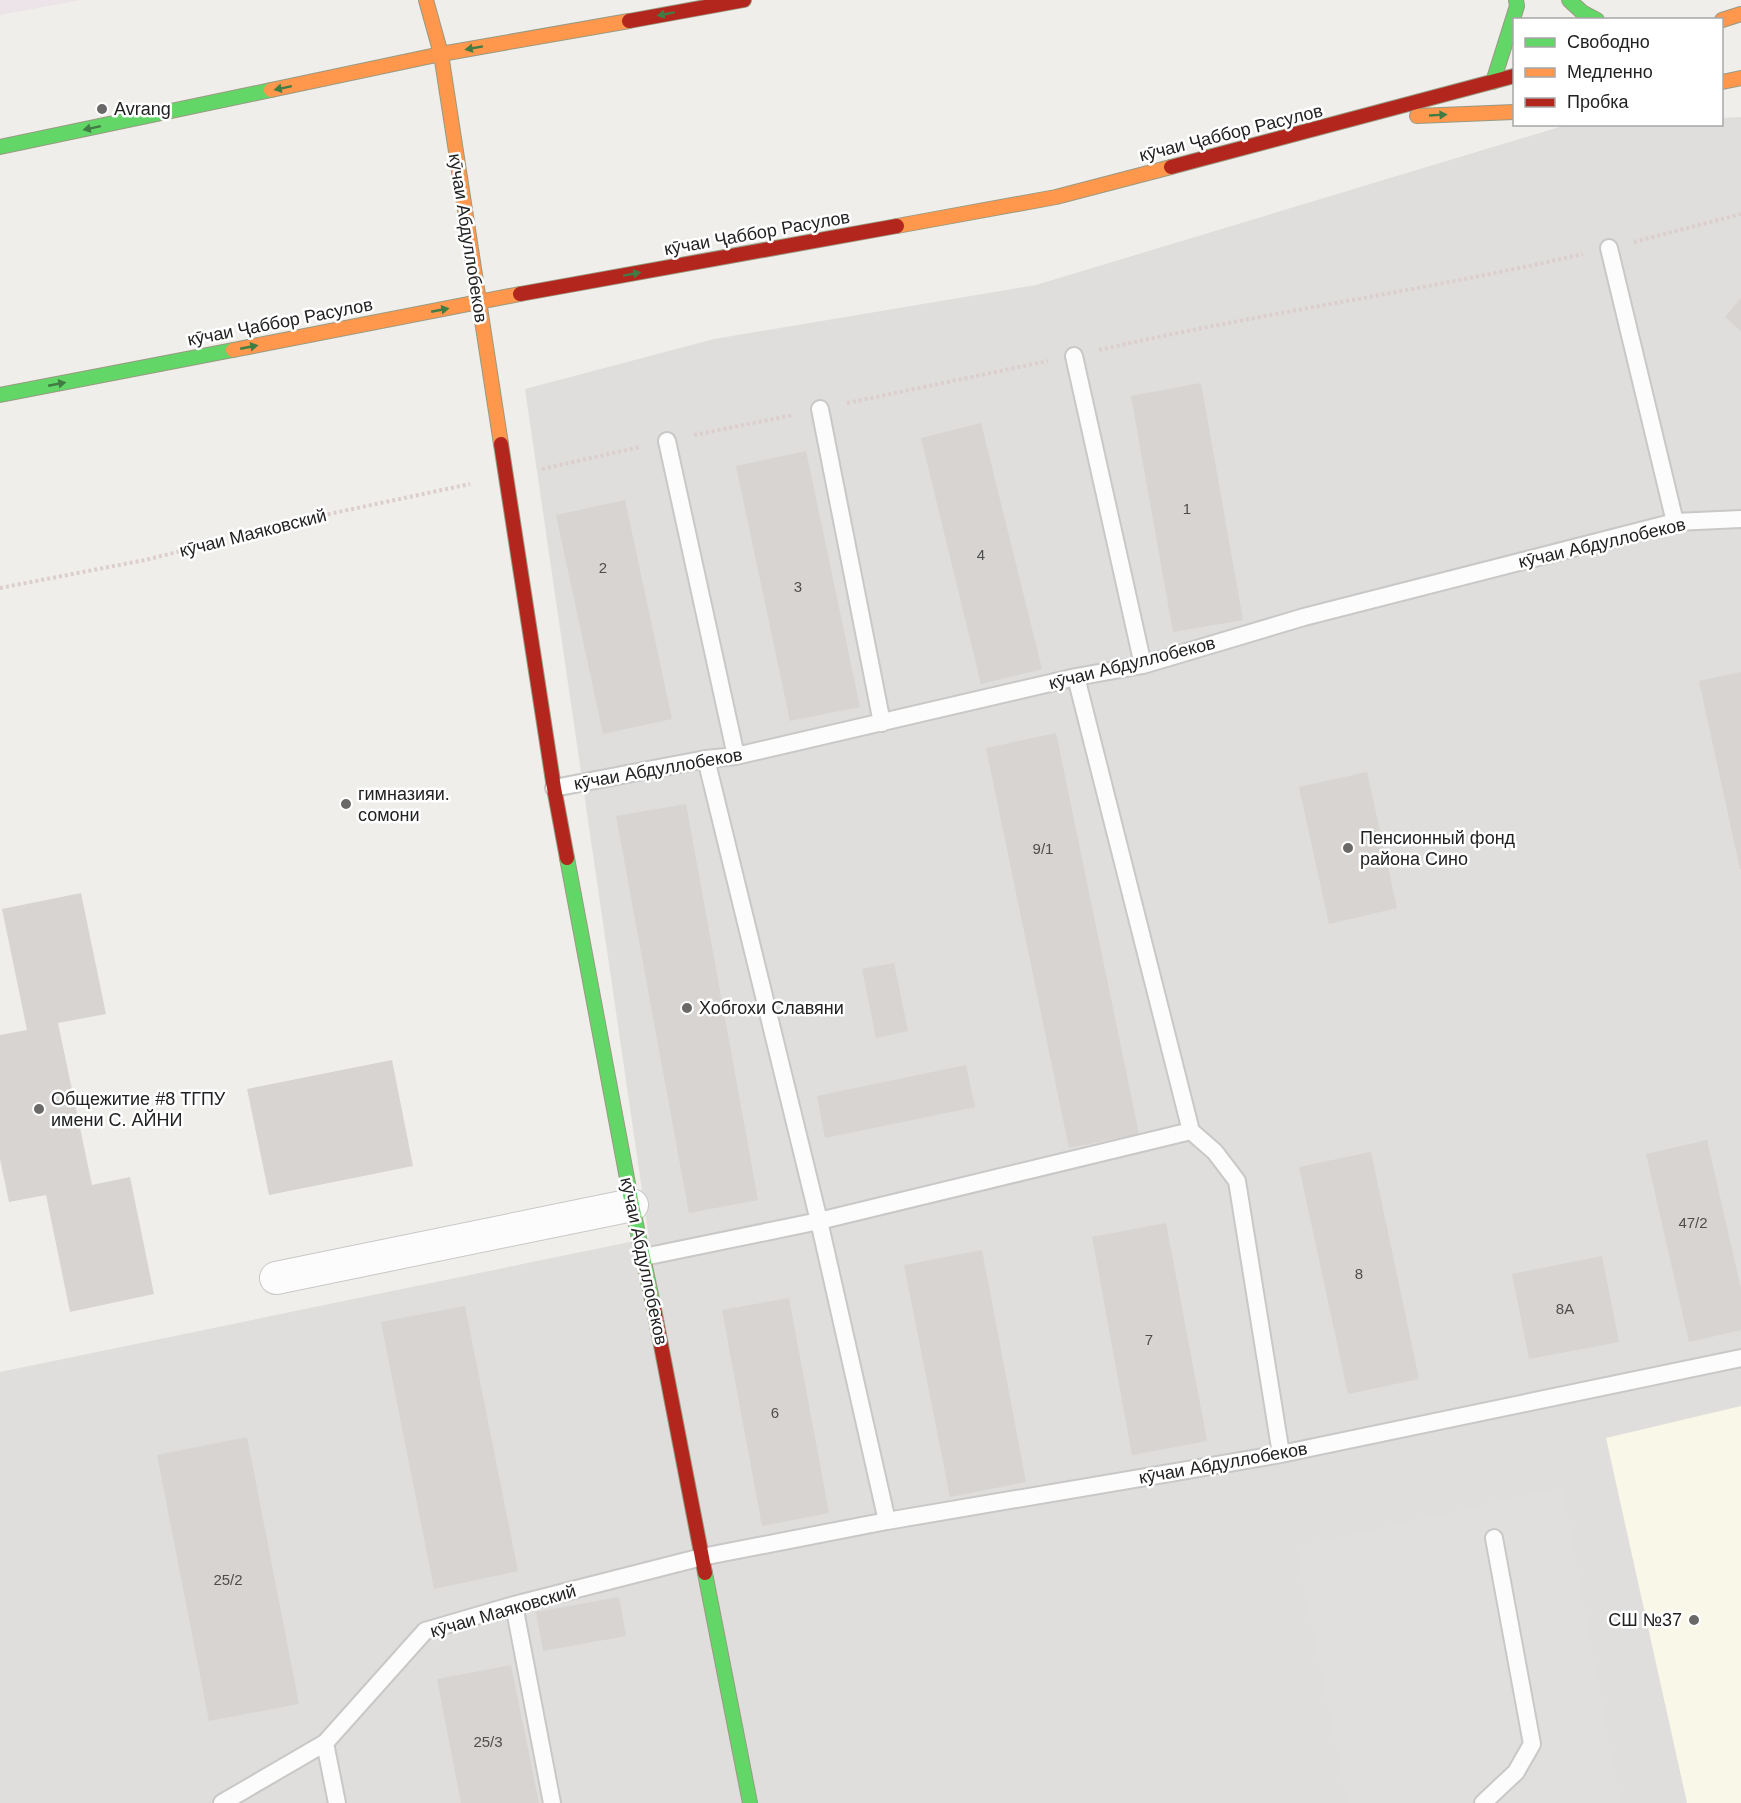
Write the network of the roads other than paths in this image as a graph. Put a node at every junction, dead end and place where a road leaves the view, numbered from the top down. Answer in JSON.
{"nodes":[{"id":1,"x":426,"y":0,"type":"edge"},
{"id":2,"x":744,"y":0,"type":"edge"},
{"id":3,"x":1516,"y":0,"type":"edge"},
{"id":4,"x":1569,"y":0,"type":"edge"},
{"id":5,"x":1741,"y":14,"type":"edge"},
{"id":6,"x":1513,"y":18,"type":"edge"},
{"id":7,"x":1593,"y":18,"type":"edge"},
{"id":8,"x":1513,"y":19,"type":"edge"},
{"id":9,"x":1723,"y":20,"type":"edge"},
{"id":10,"x":441,"y":54,"type":"junction"},
{"id":11,"x":1513,"y":77,"type":"edge"},
{"id":12,"x":1741,"y":78,"type":"edge"},
{"id":13,"x":1493,"y":82,"type":"junction"},
{"id":14,"x":1723,"y":82,"type":"edge"},
{"id":15,"x":1513,"y":112,"type":"edge"},
{"id":16,"x":1358,"y":119,"type":"junction"},
{"id":17,"x":0,"y":147,"type":"edge"},
{"id":18,"x":1609,"y":248,"type":"dead end"},
{"id":19,"x":478,"y":302,"type":"junction"},
{"id":20,"x":1074,"y":356,"type":"road end"},
{"id":21,"x":0,"y":395,"type":"edge"},
{"id":22,"x":820,"y":409,"type":"road end"},
{"id":23,"x":667,"y":441,"type":"road end"},
{"id":24,"x":1741,"y":519,"type":"edge"},
{"id":25,"x":1675,"y":522,"type":"junction"},
{"id":26,"x":1143,"y":664,"type":"junction"},
{"id":27,"x":1076,"y":677,"type":"junction"},
{"id":28,"x":882,"y":723,"type":"junction"},
{"id":29,"x":736,"y":756,"type":"junction"},
{"id":30,"x":706,"y":759,"type":"junction"},
{"id":31,"x":555,"y":788,"type":"junction"},
{"id":32,"x":1191,"y":1131,"type":"junction"},
{"id":33,"x":632,"y":1204,"type":"junction"},
{"id":34,"x":819,"y":1221,"type":"junction"},
{"id":35,"x":644,"y":1257,"type":"junction"},
{"id":36,"x":276,"y":1278,"type":"dead end"},
{"id":37,"x":1741,"y":1358,"type":"edge"},
{"id":38,"x":1281,"y":1454,"type":"junction"},
{"id":39,"x":886,"y":1521,"type":"junction"},
{"id":40,"x":1494,"y":1538,"type":"dead end"},
{"id":41,"x":702,"y":1557,"type":"junction"},
{"id":42,"x":514,"y":1605,"type":"junction"},
{"id":43,"x":325,"y":1743,"type":"junction"},
{"id":44,"x":222,"y":1803,"type":"edge"},
{"id":45,"x":337,"y":1803,"type":"edge"},
{"id":46,"x":552,"y":1803,"type":"edge"},
{"id":47,"x":750,"y":1803,"type":"edge"},
{"id":48,"x":1483,"y":1803,"type":"edge"}],
"edges":[{"from":1,"to":10,"type":"main road","name":"кӯчаи Абдуллобеков"},
{"from":2,"to":10,"type":"main road","one_way":true},
{"from":3,"to":6,"type":"main road"},
{"from":4,"to":7,"type":"main road"},
{"from":5,"to":9,"type":"main road"},
{"from":8,"to":13,"type":"main road"},
{"from":10,"to":17,"type":"main road","one_way":true},
{"from":10,"to":19,"type":"main road","name":"кӯчаи Абдуллобеков"},
{"from":11,"to":13,"type":"main road","name":"кӯчаи Ҷаббор Расулов"},
{"from":12,"to":14,"type":"main road"},
{"from":13,"to":16,"type":"main road","name":"кӯчаи Ҷаббор Расулов"},
{"from":16,"to":15,"type":"main road","one_way":true},
{"from":19,"to":16,"type":"main road","name":"кӯчаи Ҷаббор Расулов","one_way":true},
{"from":18,"to":25,"type":"lane"},
{"from":21,"to":19,"type":"main road","name":"кӯчаи Ҷаббор Расулов","one_way":true},
{"from":19,"to":31,"type":"main road","name":"кӯчаи Абдуллобеков"},
{"from":20,"to":26,"type":"lane"},
{"from":22,"to":28,"type":"lane"},
{"from":23,"to":29,"type":"lane"},
{"from":24,"to":25,"type":"lane","name":"кӯчаи Абдуллобеков"},
{"from":25,"to":26,"type":"lane","name":"кӯчаи Абдуллобеков"},
{"from":26,"to":27,"type":"lane","name":"кӯчаи Абдуллобеков"},
{"from":27,"to":28,"type":"lane","name":"кӯчаи Абдуллобеков"},
{"from":27,"to":32,"type":"lane"},
{"from":28,"to":29,"type":"lane","name":"кӯчаи Абдуллобеков"},
{"from":29,"to":30,"type":"lane","name":"кӯчаи Абдуллобеков"},
{"from":30,"to":31,"type":"lane","name":"кӯчаи Абдуллобеков"},
{"from":30,"to":34,"type":"lane"},
{"from":31,"to":33,"type":"main road","name":"кӯчаи Абдуллобеков"},
{"from":32,"to":34,"type":"lane"},
{"from":32,"to":38,"type":"lane"},
{"from":33,"to":35,"type":"main road","name":"кӯчаи Абдуллобеков"},
{"from":33,"to":36,"type":"street"},
{"from":34,"to":35,"type":"lane"},
{"from":34,"to":39,"type":"lane"},
{"from":35,"to":41,"type":"main road","name":"кӯчаи Абдуллобеков"},
{"from":37,"to":38,"type":"lane","name":"кӯчаи Абдуллобеков"},
{"from":38,"to":39,"type":"lane","name":"кӯчаи Абдуллобеков"},
{"from":39,"to":41,"type":"lane","name":"кӯчаи Абдуллобеков"},
{"from":40,"to":48,"type":"lane"},
{"from":41,"to":42,"type":"lane","name":"кӯчаи Маяковский"},
{"from":41,"to":47,"type":"main road","name":"кӯчаи Абдуллобеков"},
{"from":42,"to":43,"type":"lane","name":"кӯчаи Маяковский"},
{"from":42,"to":46,"type":"lane"},
{"from":43,"to":44,"type":"lane","name":"кӯчаи Маяковский"},
{"from":43,"to":45,"type":"lane"}]}
